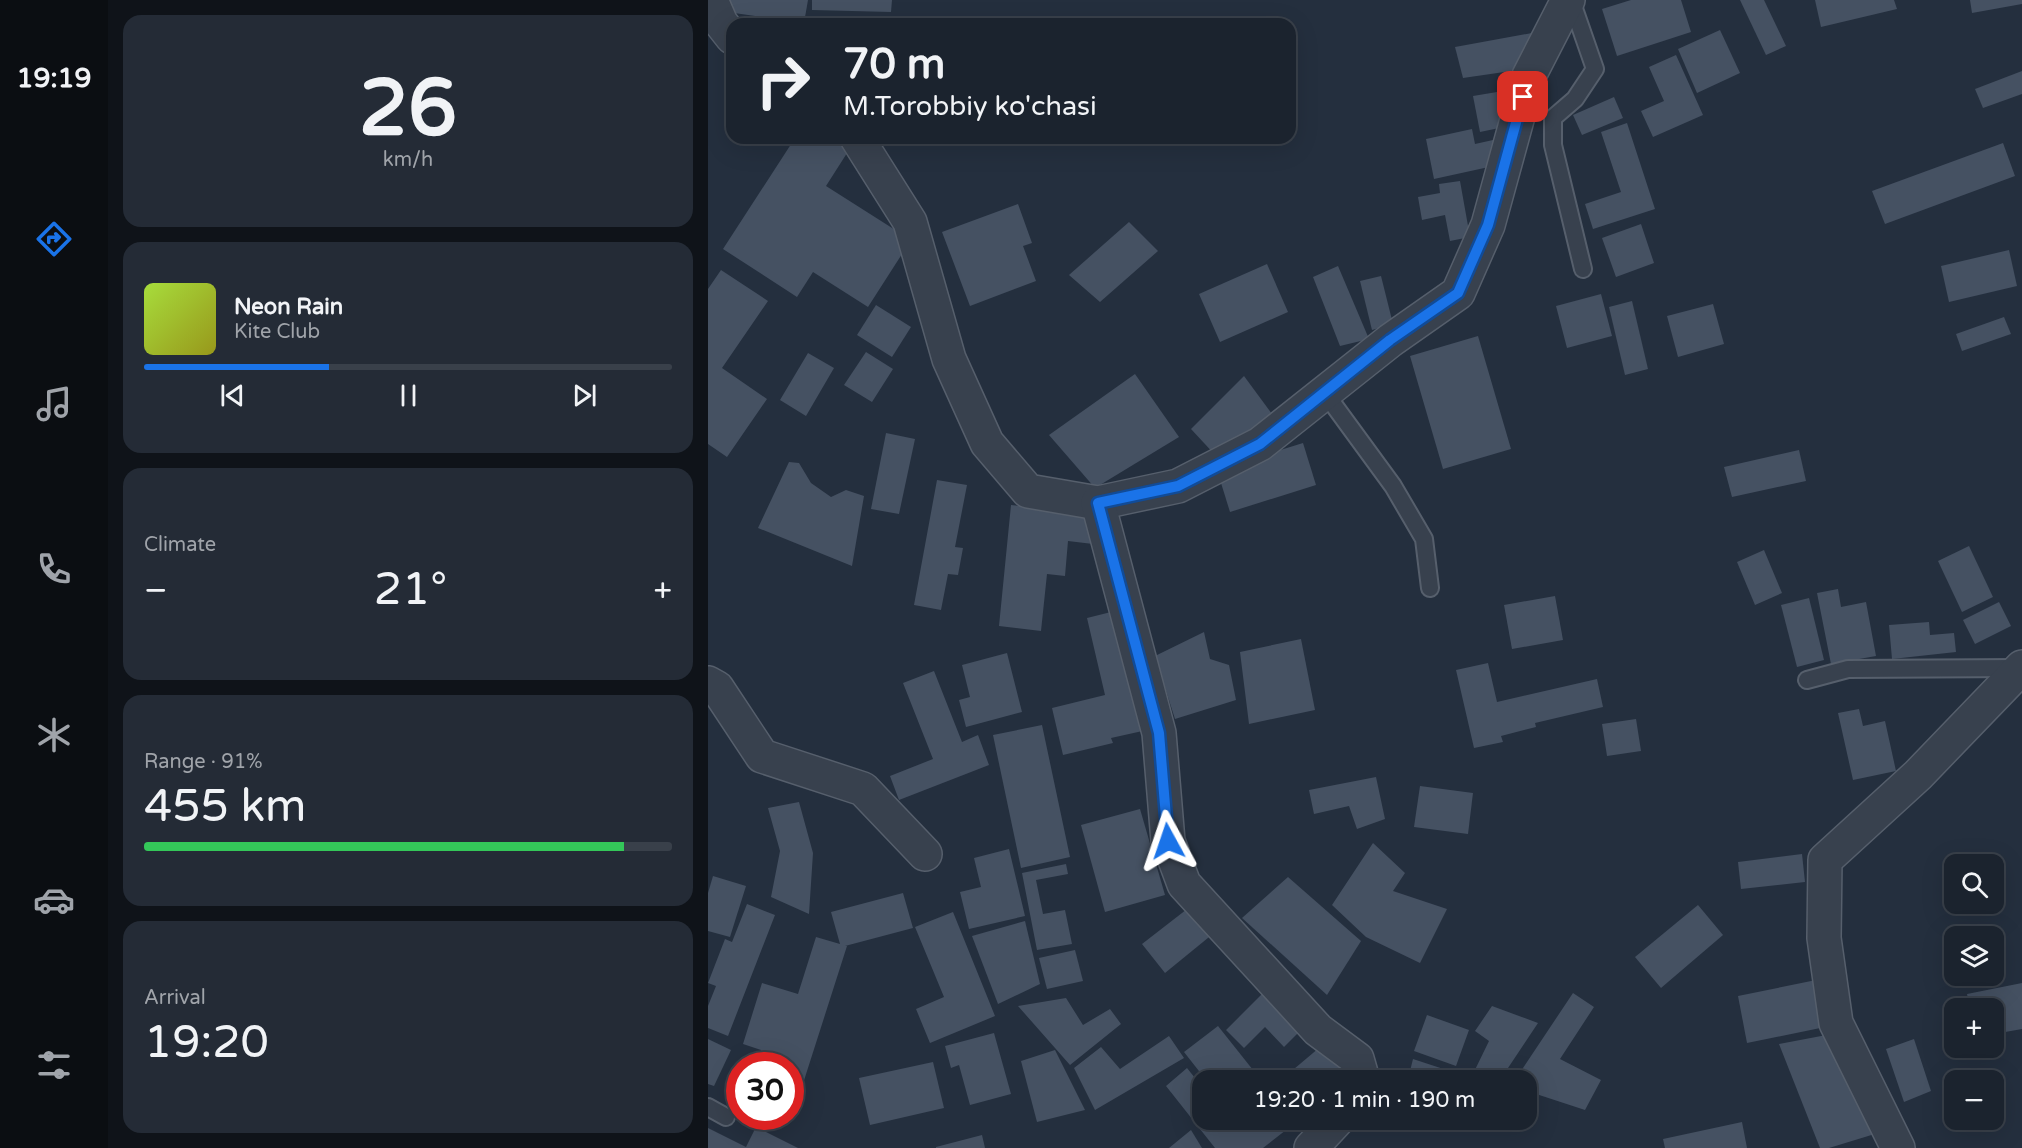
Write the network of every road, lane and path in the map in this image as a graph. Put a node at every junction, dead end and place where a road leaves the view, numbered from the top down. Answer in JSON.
{"nodes":[{"id":1,"x":711,"y":0,"type":"edge"},
{"id":2,"x":1569,"y":0,"type":"edge"},
{"id":3,"x":726,"y":29,"type":"edge"},
{"id":4,"x":861,"y":144,"type":"edge"},
{"id":5,"x":1583,"y":269,"type":"dead end"},
{"id":6,"x":1325,"y":393,"type":"junction"},
{"id":7,"x":1098,"y":503,"type":"junction"},
{"id":8,"x":1430,"y":588,"type":"dead end"},
{"id":9,"x":2021,"y":667,"type":"edge"},
{"id":10,"x":1807,"y":680,"type":"dead end"},
{"id":11,"x":708,"y":683,"type":"edge"},
{"id":12,"x":926,"y":854,"type":"dead end"},
{"id":13,"x":1361,"y":1070,"type":"edge"},
{"id":14,"x":708,"y":1107,"type":"edge"},
{"id":15,"x":726,"y":1117,"type":"dead end"},
{"id":16,"x":1328,"y":1130,"type":"edge"},
{"id":17,"x":1311,"y":1148,"type":"edge"},
{"id":18,"x":1898,"y":1148,"type":"edge"}],
"edges":[{"from":1,"to":3,"type":"street"},
{"from":2,"to":5,"type":"lane"},
{"from":2,"to":6,"type":"street"},
{"from":4,"to":7,"type":"street"},
{"from":6,"to":7,"type":"street"},
{"from":6,"to":8,"type":"lane"},
{"from":7,"to":13,"type":"street"},
{"from":9,"to":10,"type":"lane"},
{"from":9,"to":18,"type":"street"},
{"from":11,"to":12,"type":"street"},
{"from":14,"to":15,"type":"lane"},
{"from":16,"to":17,"type":"street"}]}
